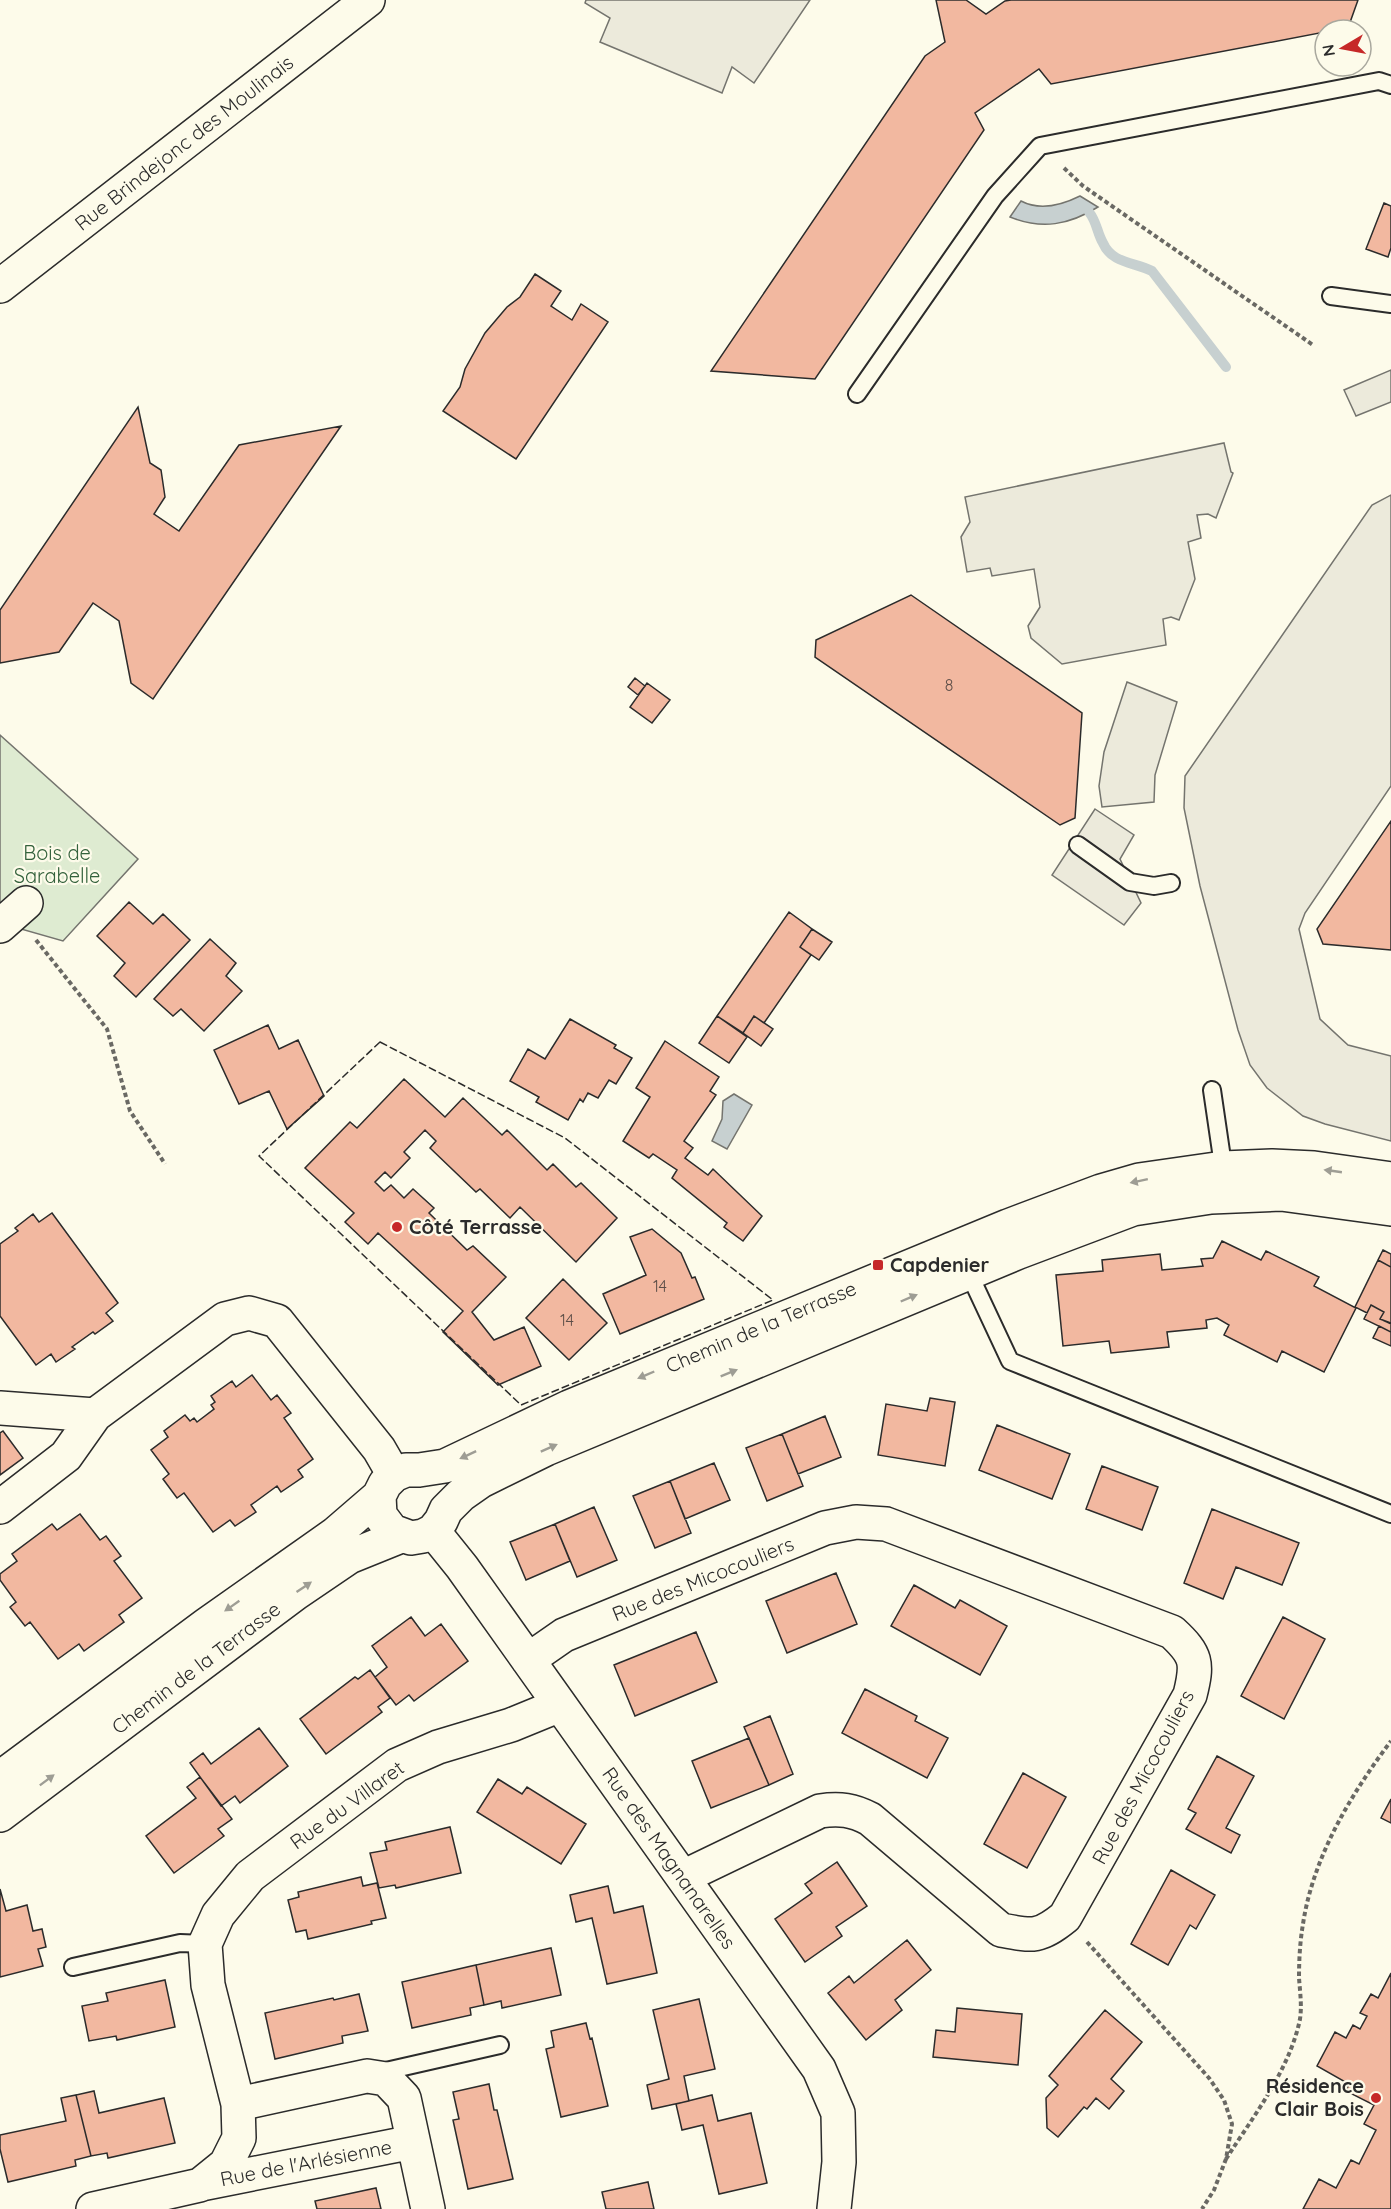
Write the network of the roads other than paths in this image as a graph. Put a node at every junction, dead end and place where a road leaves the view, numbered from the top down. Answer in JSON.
{"nodes":[{"id":1,"x":368,"y":0,"type":"edge"},
{"id":2,"x":1391,"y":85,"type":"edge"},
{"id":3,"x":0,"y":286,"type":"edge"},
{"id":4,"x":1331,"y":296,"type":"dead end"},
{"id":5,"x":1391,"y":304,"type":"edge"},
{"id":6,"x":857,"y":394,"type":"dead end"},
{"id":7,"x":1078,"y":845,"type":"dead end"},
{"id":8,"x":1171,"y":883,"type":"dead end"},
{"id":9,"x":1212,"y":1090,"type":"dead end"},
{"id":10,"x":1391,"y":1179,"type":"edge"},
{"id":11,"x":1225,"y":1182,"type":"junction"},
{"id":12,"x":1391,"y":1209,"type":"edge"},
{"id":13,"x":962,"y":1260,"type":"junction"},
{"id":14,"x":0,"y":1408,"type":"edge"},
{"id":15,"x":95,"y":1415,"type":"junction"},
{"id":16,"x":398,"y":1480,"type":"junction"},
{"id":17,"x":0,"y":1507,"type":"edge"},
{"id":18,"x":1391,"y":1514,"type":"edge"},
{"id":19,"x":439,"y":1520,"type":"junction"},
{"id":20,"x":400,"y":1536,"type":"junction"},
{"id":21,"x":528,"y":1660,"type":"junction"},
{"id":22,"x":560,"y":1705,"type":"junction"},
{"id":23,"x":0,"y":1778,"type":"edge"},
{"id":24,"x":0,"y":1815,"type":"edge"},
{"id":25,"x":683,"y":1877,"type":"junction"},
{"id":26,"x":205,"y":1944,"type":"junction"},
{"id":27,"x":72,"y":1967,"type":"dead end"},
{"id":28,"x":500,"y":2045,"type":"dead end"},
{"id":29,"x":368,"y":2076,"type":"junction"},
{"id":30,"x":238,"y":2104,"type":"junction"},
{"id":31,"x":413,"y":2142,"type":"junction"},
{"id":32,"x":200,"y":2185,"type":"junction"},
{"id":33,"x":93,"y":2209,"type":"edge"},
{"id":34,"x":428,"y":2209,"type":"edge"},
{"id":35,"x":834,"y":2209,"type":"edge"}],
"edges":[{"from":1,"to":3,"type":"street","name":"Rue Brindejonc des Moulinais"},
{"from":2,"to":6,"type":"lane"},
{"from":4,"to":5,"type":"lane"},
{"from":7,"to":8,"type":"lane"},
{"from":9,"to":11,"type":"lane"},
{"from":10,"to":11,"type":"street","name":"Chemin de la Terrasse","one_way":true},
{"from":11,"to":12,"type":"street","name":"Chemin de la Terrasse"},
{"from":11,"to":13,"type":"street","name":"Chemin de la Terrasse"},
{"from":13,"to":16,"type":"street","name":"Chemin de la Terrasse","one_way":true},
{"from":13,"to":18,"type":"lane"},
{"from":19,"to":13,"type":"street","name":"Chemin de la Terrasse","one_way":true},
{"from":14,"to":15,"type":"street"},
{"from":15,"to":16,"type":"street"},
{"from":15,"to":17,"type":"street"},
{"from":16,"to":19,"type":"street"},
{"from":16,"to":20,"type":"street"},
{"from":16,"to":23,"type":"street","name":"Chemin de la Terrasse","one_way":true},
{"from":19,"to":20,"type":"street","name":"Chemin de la Terrasse"},
{"from":19,"to":21,"type":"street","name":"Rue des Magnanarelles"},
{"from":24,"to":20,"type":"street","name":"Chemin de la Terrasse","one_way":true},
{"from":21,"to":22,"type":"street","name":"Rue des Magnanarelles"},
{"from":21,"to":25,"type":"street","name":"Rue des Micocouliers"},
{"from":22,"to":25,"type":"street","name":"Rue des Magnanarelles"},
{"from":22,"to":26,"type":"street","name":"Rue du Villaret"},
{"from":25,"to":35,"type":"street","name":"Rue des Magnanarelles"},
{"from":26,"to":27,"type":"lane"},
{"from":26,"to":30,"type":"street","name":"Rue du Villaret"},
{"from":28,"to":29,"type":"lane"},
{"from":29,"to":30,"type":"street"},
{"from":29,"to":31,"type":"street","name":"Rue de l'Arlésienne"},
{"from":30,"to":32,"type":"street","name":"Rue du Villaret"},
{"from":31,"to":32,"type":"street","name":"Rue de l'Arlésienne"},
{"from":31,"to":34,"type":"street","name":"Rue de l'Arlésienne"},
{"from":32,"to":33,"type":"street","name":"Rue du Villaret"}]}
